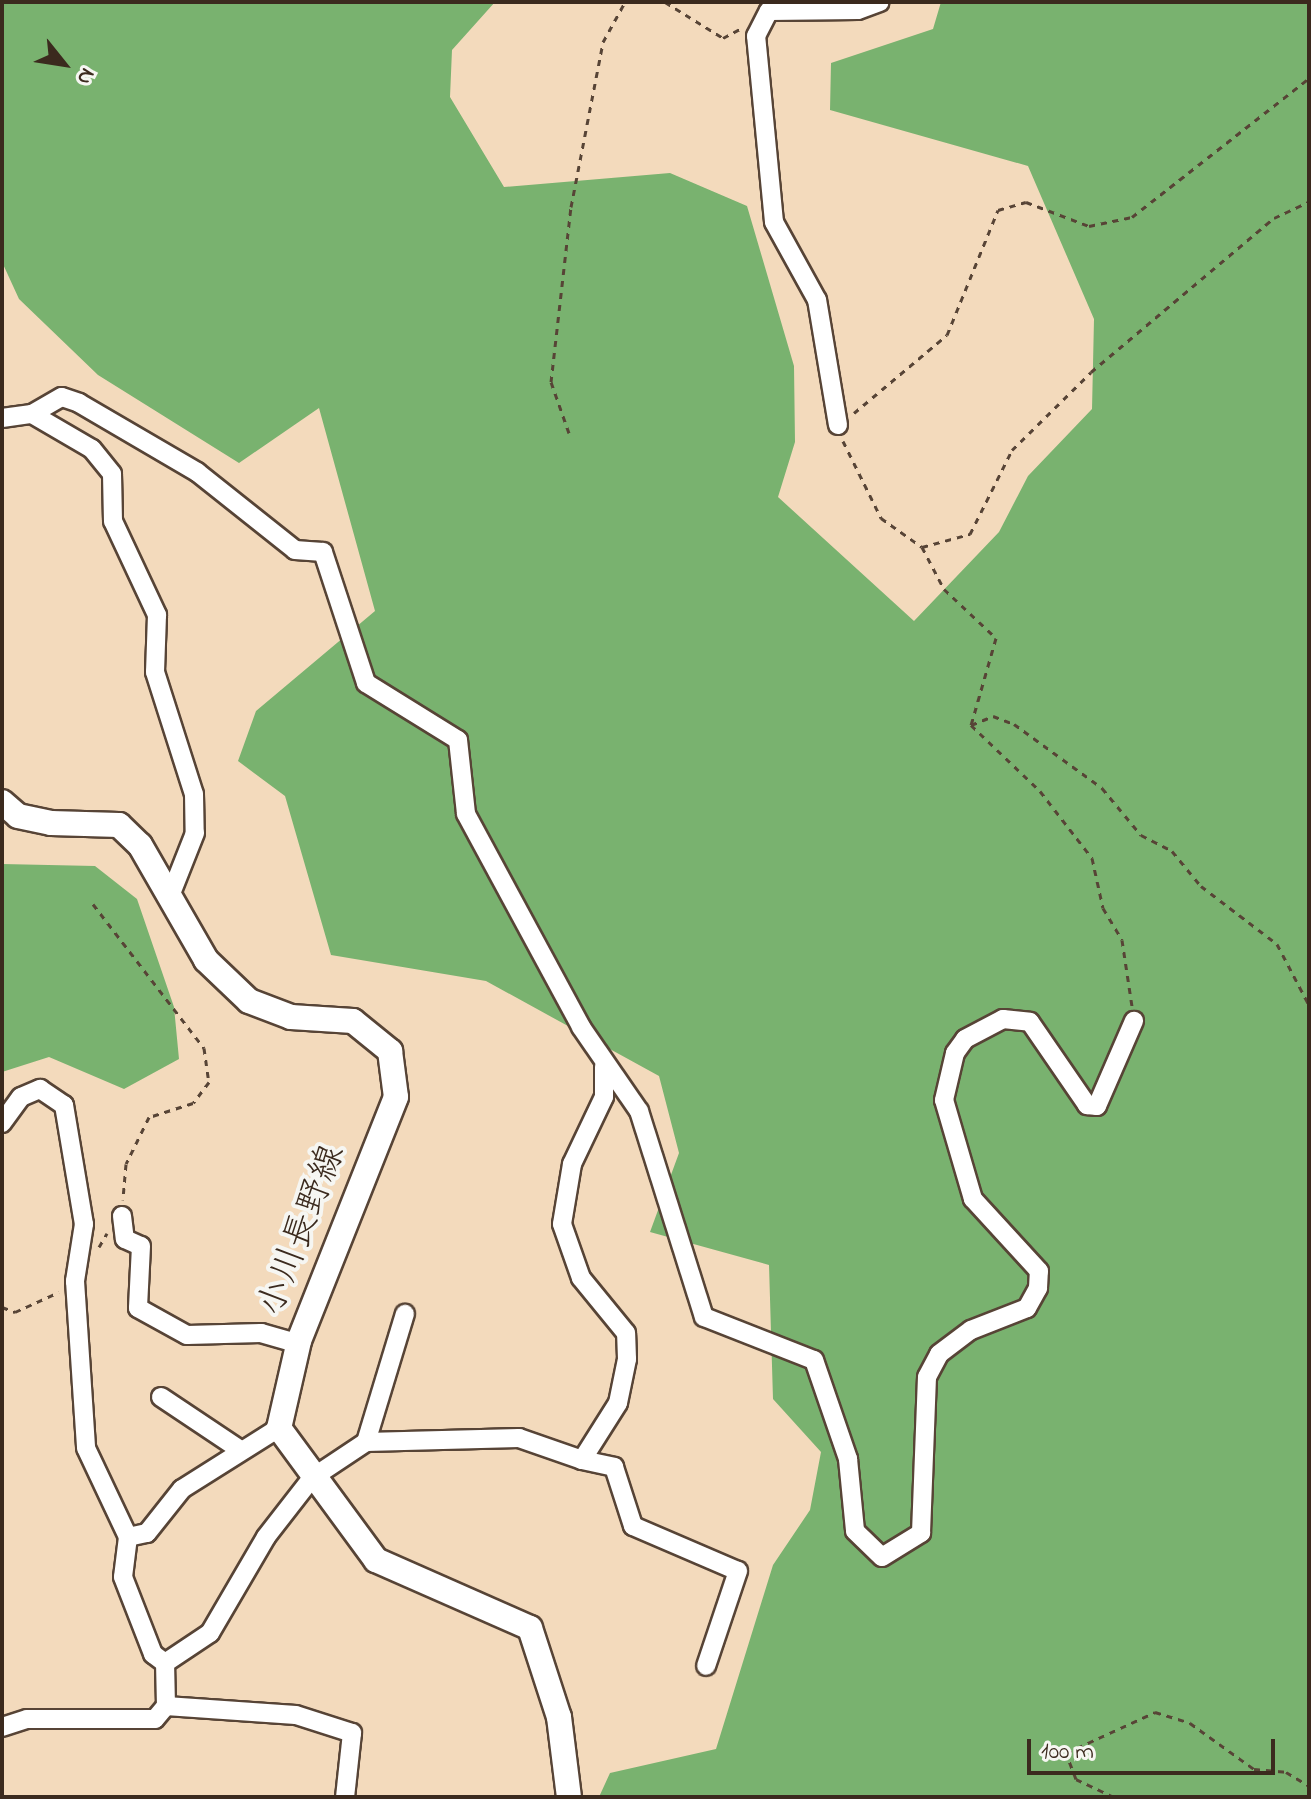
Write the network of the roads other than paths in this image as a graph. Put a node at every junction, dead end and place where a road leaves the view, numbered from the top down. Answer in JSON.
{"nodes":[{"id":1,"x":880,"y":2,"type":"edge"},
{"id":2,"x":32,"y":414,"type":"junction"},
{"id":3,"x":2,"y":418,"type":"edge"},
{"id":4,"x":838,"y":425,"type":"road end"},
{"id":5,"x":2,"y":802,"type":"edge"},
{"id":6,"x":170,"y":896,"type":"junction"},
{"id":7,"x":1134,"y":1021,"type":"road end"},
{"id":8,"x":604,"y":1066,"type":"junction"},
{"id":9,"x":2,"y":1123,"type":"edge"},
{"id":10,"x":122,"y":1216,"type":"road end"},
{"id":11,"x":405,"y":1314,"type":"dead end"},
{"id":12,"x":299,"y":1344,"type":"junction"},
{"id":13,"x":161,"y":1397,"type":"dead end"},
{"id":14,"x":279,"y":1428,"type":"junction"},
{"id":15,"x":366,"y":1442,"type":"junction"},
{"id":16,"x":239,"y":1449,"type":"junction"},
{"id":17,"x":582,"y":1460,"type":"junction"},
{"id":18,"x":312,"y":1478,"type":"junction"},
{"id":19,"x":128,"y":1537,"type":"junction"},
{"id":20,"x":165,"y":1663,"type":"junction"},
{"id":21,"x":706,"y":1666,"type":"dead end"},
{"id":22,"x":166,"y":1706,"type":"junction"},
{"id":23,"x":2,"y":1727,"type":"edge"},
{"id":24,"x":345,"y":1797,"type":"edge"},
{"id":25,"x":569,"y":1797,"type":"edge"}],
"edges":[{"from":1,"to":4,"type":"street"},
{"from":2,"to":3,"type":"street"},
{"from":2,"to":6,"type":"street"},
{"from":2,"to":8,"type":"street"},
{"from":5,"to":6,"type":"main road","name":"小川長野線"},
{"from":6,"to":12,"type":"main road","name":"小川長野線"},
{"from":7,"to":8,"type":"street"},
{"from":8,"to":17,"type":"street"},
{"from":9,"to":19,"type":"street"},
{"from":10,"to":12,"type":"street"},
{"from":11,"to":15,"type":"street"},
{"from":12,"to":14,"type":"main road","name":"小川長野線"},
{"from":13,"to":16,"type":"street"},
{"from":14,"to":16,"type":"street"},
{"from":14,"to":18,"type":"main road"},
{"from":15,"to":17,"type":"street"},
{"from":15,"to":18,"type":"street"},
{"from":16,"to":19,"type":"street"},
{"from":17,"to":21,"type":"street"},
{"from":18,"to":20,"type":"street"},
{"from":18,"to":25,"type":"main road"},
{"from":19,"to":20,"type":"street"},
{"from":20,"to":22,"type":"street"},
{"from":22,"to":23,"type":"street"},
{"from":22,"to":24,"type":"street"}]}
